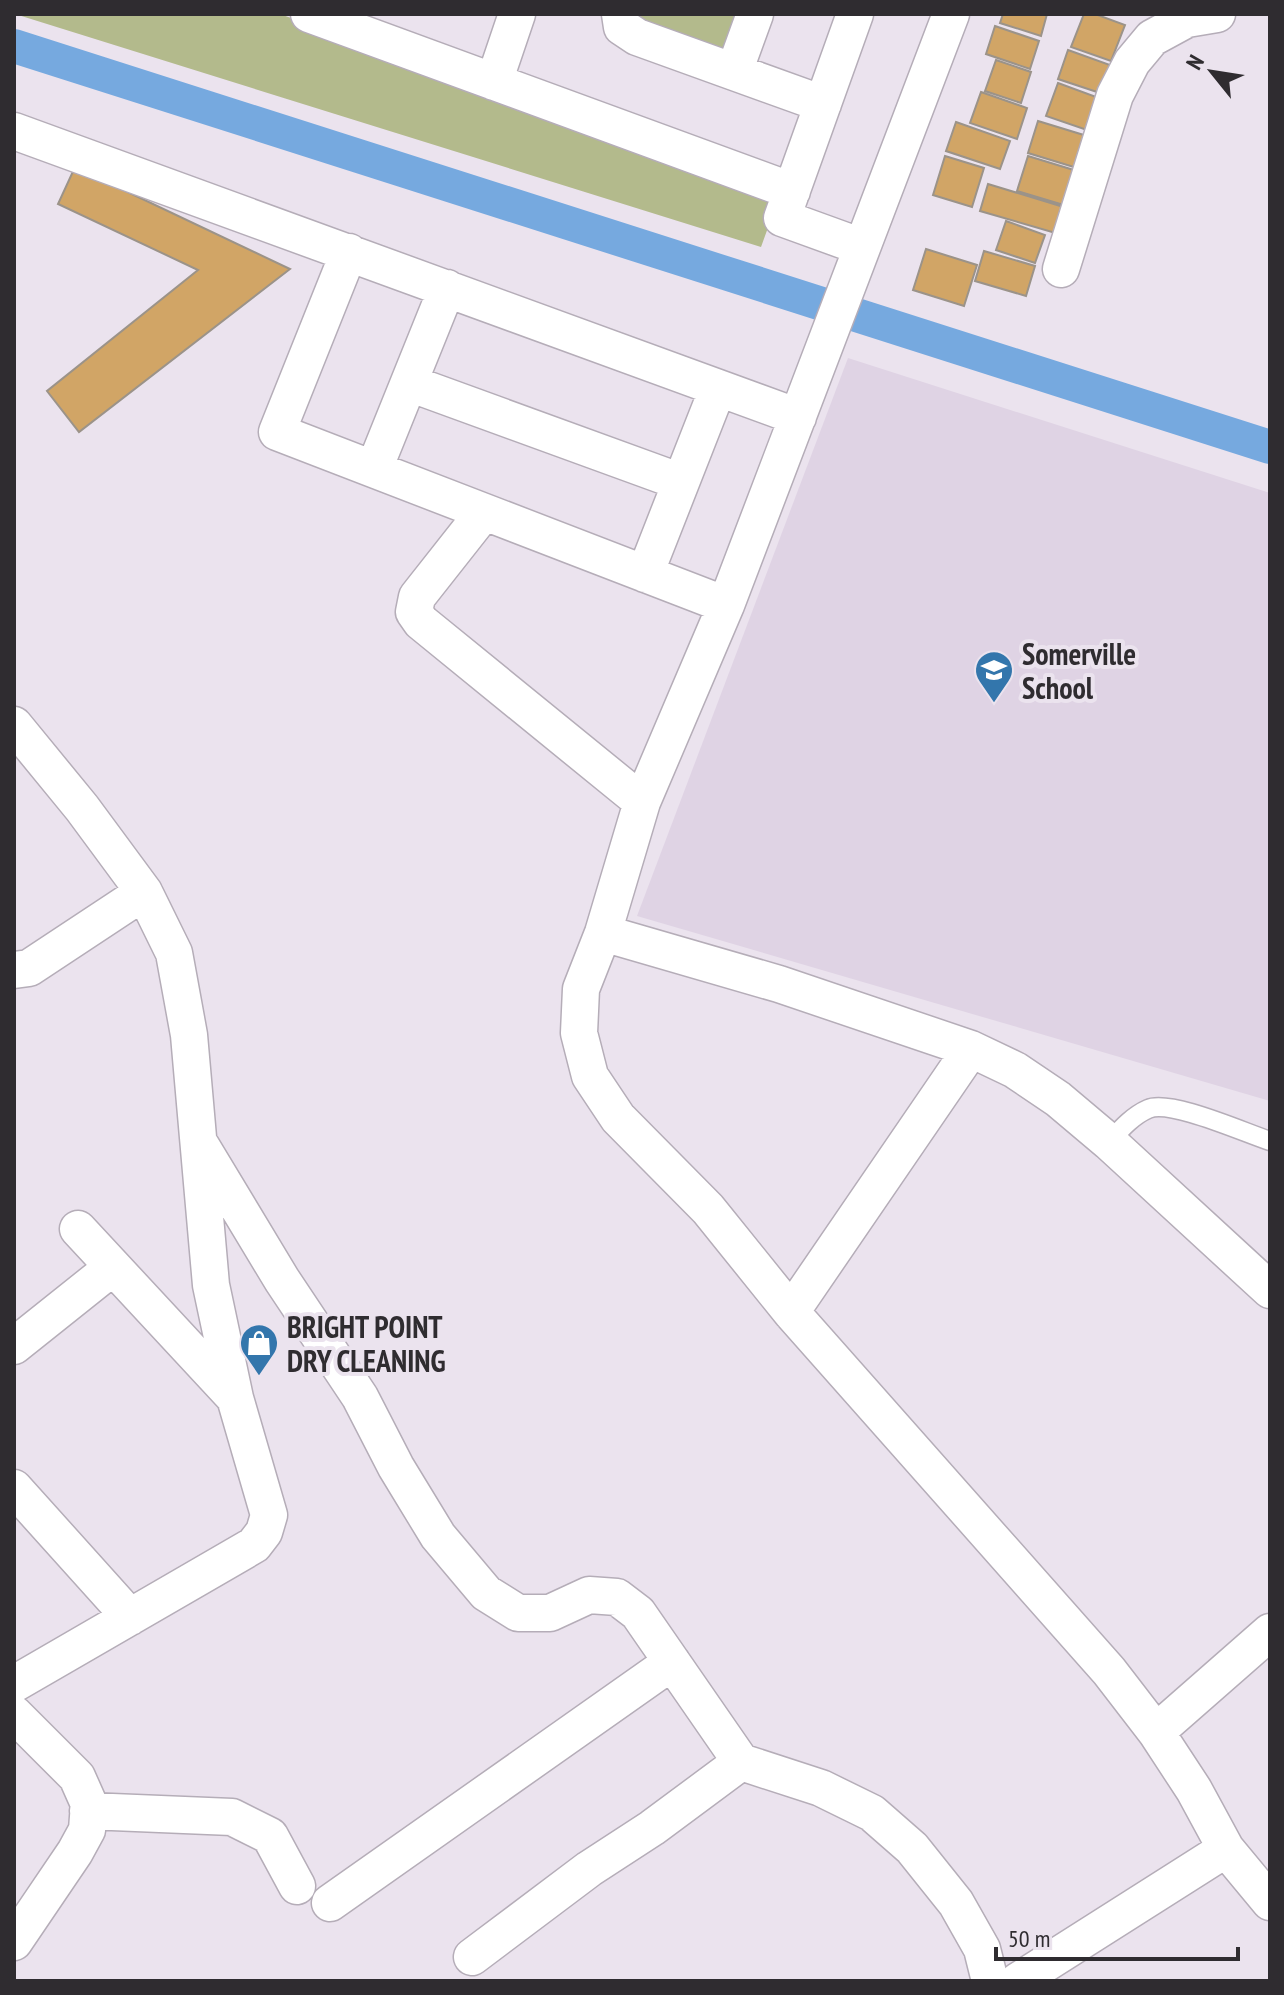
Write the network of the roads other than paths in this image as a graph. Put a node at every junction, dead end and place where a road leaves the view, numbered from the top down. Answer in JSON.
{"nodes":[{"id":1,"x":309,"y":14,"type":"edge"},
{"id":2,"x":517,"y":14,"type":"edge"},
{"id":3,"x":620,"y":14,"type":"edge"},
{"id":4,"x":755,"y":14,"type":"edge"},
{"id":5,"x":855,"y":14,"type":"edge"},
{"id":6,"x":951,"y":14,"type":"edge"},
{"id":7,"x":1217,"y":14,"type":"edge"},
{"id":8,"x":734,"y":72,"type":"junction"},
{"id":9,"x":494,"y":82,"type":"junction"},
{"id":10,"x":823,"y":104,"type":"junction"},
{"id":11,"x":14,"y":131,"type":"edge"},
{"id":12,"x":792,"y":191,"type":"junction"},
{"id":13,"x":862,"y":247,"type":"junction"},
{"id":14,"x":349,"y":252,"type":"junction"},
{"id":15,"x":1061,"y":269,"type":"dead end"},
{"id":16,"x":447,"y":288,"type":"junction"},
{"id":17,"x":409,"y":383,"type":"junction"},
{"id":18,"x":718,"y":388,"type":"junction"},
{"id":19,"x":798,"y":417,"type":"junction"},
{"id":20,"x":374,"y":469,"type":"junction"},
{"id":21,"x":681,"y":482,"type":"junction"},
{"id":22,"x":484,"y":512,"type":"junction"},
{"id":23,"x":645,"y":574,"type":"junction"},
{"id":24,"x":726,"y":605,"type":"junction"},
{"id":25,"x":14,"y":725,"type":"edge"},
{"id":26,"x":642,"y":802,"type":"junction"},
{"id":27,"x":144,"y":892,"type":"junction"},
{"id":28,"x":603,"y":933,"type":"junction"},
{"id":29,"x":14,"y":970,"type":"edge"},
{"id":30,"x":971,"y":1049,"type":"junction"},
{"id":31,"x":1270,"y":1141,"type":"edge"},
{"id":32,"x":1109,"y":1142,"type":"junction"},
{"id":33,"x":200,"y":1144,"type":"junction"},
{"id":34,"x":78,"y":1229,"type":"dead end"},
{"id":35,"x":113,"y":1267,"type":"junction"},
{"id":36,"x":1270,"y":1290,"type":"edge"},
{"id":37,"x":791,"y":1312,"type":"junction"},
{"id":38,"x":14,"y":1346,"type":"edge"},
{"id":39,"x":235,"y":1398,"type":"junction"},
{"id":40,"x":14,"y":1488,"type":"edge"},
{"id":41,"x":130,"y":1617,"type":"junction"},
{"id":42,"x":1270,"y":1632,"type":"edge"},
{"id":43,"x":672,"y":1662,"type":"junction"},
{"id":44,"x":14,"y":1684,"type":"edge"},
{"id":45,"x":14,"y":1714,"type":"edge"},
{"id":46,"x":1156,"y":1732,"type":"junction"},
{"id":47,"x":741,"y":1762,"type":"junction"},
{"id":48,"x":88,"y":1811,"type":"junction"},
{"id":49,"x":1226,"y":1849,"type":"junction"},
{"id":50,"x":297,"y":1886,"type":"dead end"},
{"id":51,"x":1270,"y":1902,"type":"edge"},
{"id":52,"x":330,"y":1903,"type":"dead end"},
{"id":53,"x":14,"y":1942,"type":"edge"},
{"id":54,"x":472,"y":1957,"type":"dead end"},
{"id":55,"x":990,"y":1981,"type":"edge"},
{"id":56,"x":1018,"y":1981,"type":"edge"}],
"edges":[{"from":1,"to":9,"type":"street"},
{"from":2,"to":9,"type":"street"},
{"from":3,"to":8,"type":"street"},
{"from":4,"to":8,"type":"street"},
{"from":5,"to":10,"type":"street"},
{"from":6,"to":13,"type":"street"},
{"from":7,"to":15,"type":"street"},
{"from":8,"to":10,"type":"street"},
{"from":9,"to":12,"type":"street"},
{"from":10,"to":12,"type":"street"},
{"from":11,"to":14,"type":"street"},
{"from":12,"to":13,"type":"street"},
{"from":13,"to":19,"type":"street"},
{"from":14,"to":16,"type":"street"},
{"from":14,"to":20,"type":"street"},
{"from":16,"to":17,"type":"street"},
{"from":16,"to":18,"type":"street"},
{"from":17,"to":20,"type":"street"},
{"from":17,"to":21,"type":"street"},
{"from":18,"to":19,"type":"street"},
{"from":18,"to":21,"type":"street"},
{"from":19,"to":24,"type":"street"},
{"from":20,"to":22,"type":"street"},
{"from":21,"to":23,"type":"street"},
{"from":22,"to":23,"type":"street"},
{"from":22,"to":26,"type":"street"},
{"from":23,"to":24,"type":"street"},
{"from":24,"to":26,"type":"street"},
{"from":25,"to":27,"type":"street"},
{"from":26,"to":28,"type":"street"},
{"from":27,"to":29,"type":"street"},
{"from":27,"to":33,"type":"street"},
{"from":28,"to":30,"type":"street"},
{"from":28,"to":37,"type":"street"},
{"from":30,"to":32,"type":"street"},
{"from":30,"to":37,"type":"street"},
{"from":31,"to":32,"type":"lane"},
{"from":32,"to":36,"type":"street"},
{"from":33,"to":39,"type":"street"},
{"from":33,"to":43,"type":"street"},
{"from":34,"to":35,"type":"street"},
{"from":35,"to":38,"type":"street"},
{"from":35,"to":39,"type":"street"},
{"from":37,"to":46,"type":"street"},
{"from":39,"to":41,"type":"street"},
{"from":40,"to":41,"type":"street"},
{"from":41,"to":44,"type":"street"},
{"from":42,"to":46,"type":"street"},
{"from":43,"to":47,"type":"street"},
{"from":43,"to":52,"type":"street"},
{"from":45,"to":48,"type":"street"},
{"from":46,"to":49,"type":"street"},
{"from":47,"to":54,"type":"street"},
{"from":47,"to":55,"type":"street"},
{"from":48,"to":50,"type":"street"},
{"from":48,"to":53,"type":"street"},
{"from":49,"to":51,"type":"street"},
{"from":49,"to":56,"type":"street"}]}
